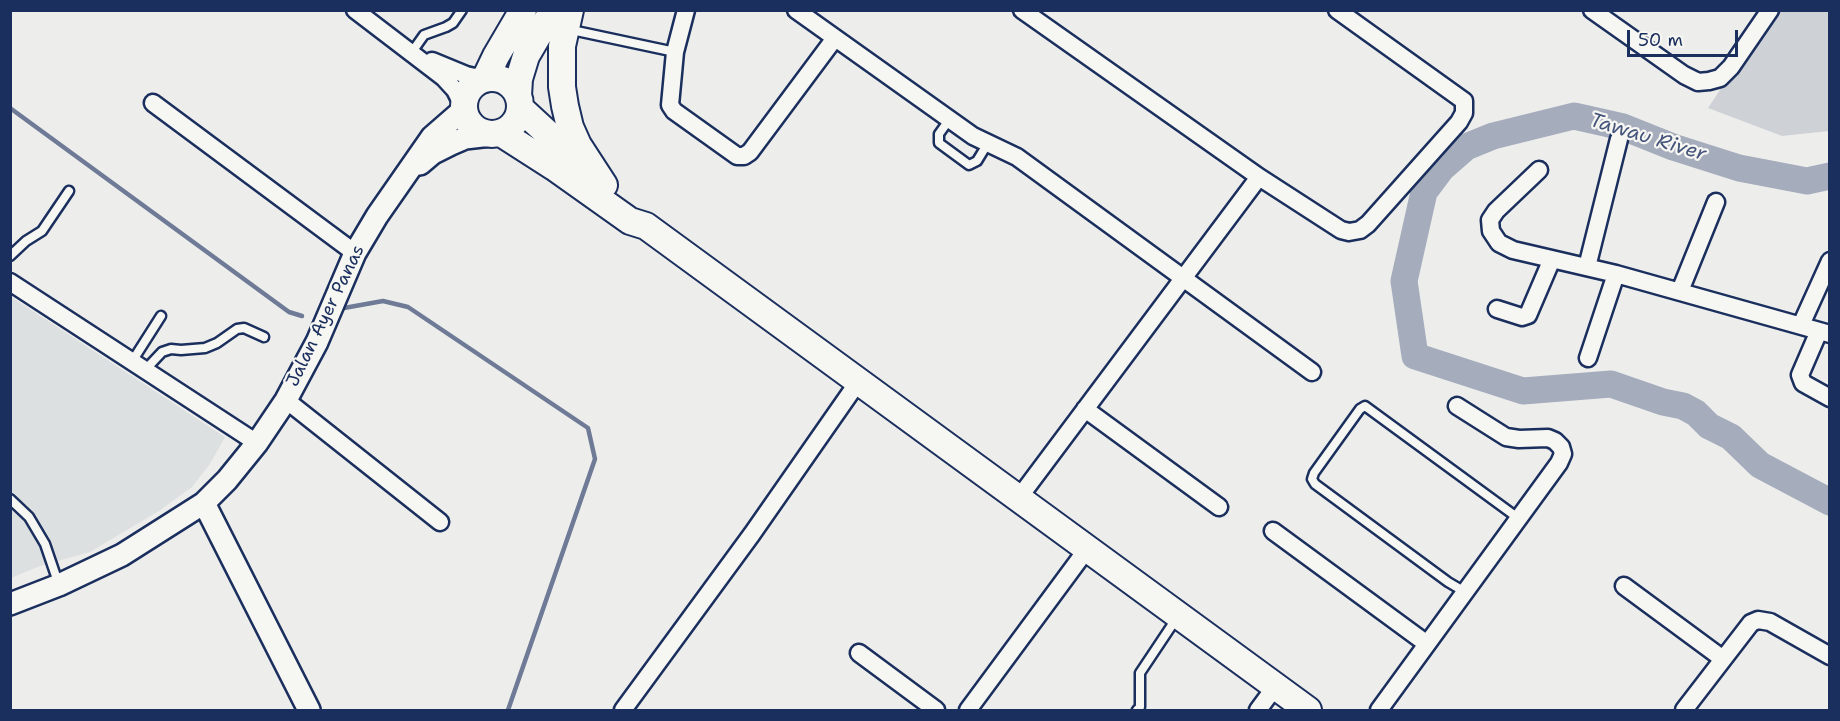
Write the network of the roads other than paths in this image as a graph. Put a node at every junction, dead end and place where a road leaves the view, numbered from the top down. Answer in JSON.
{"nodes":[{"id":1,"x":355,"y":10,"type":"edge"},
{"id":2,"x":462,"y":10,"type":"edge"},
{"id":3,"x":523,"y":10,"type":"edge"},
{"id":4,"x":686,"y":10,"type":"edge"},
{"id":5,"x":796,"y":10,"type":"edge"},
{"id":6,"x":1022,"y":10,"type":"edge"},
{"id":7,"x":1337,"y":10,"type":"edge"},
{"id":8,"x":1592,"y":10,"type":"edge"},
{"id":9,"x":1770,"y":10,"type":"edge"},
{"id":10,"x":563,"y":16,"type":"edge"},
{"id":11,"x":835,"y":38,"type":"junction"},
{"id":12,"x":675,"y":52,"type":"junction"},
{"id":13,"x":414,"y":54,"type":"junction"},
{"id":14,"x":484,"y":79,"type":"junction"},
{"id":15,"x":519,"y":102,"type":"junction"},
{"id":16,"x":153,"y":103,"type":"dead end"},
{"id":17,"x":463,"y":108,"type":"junction"},
{"id":18,"x":950,"y":120,"type":"junction"},
{"id":19,"x":496,"y":134,"type":"junction"},
{"id":20,"x":1619,"y":139,"type":"dead end"},
{"id":21,"x":988,"y":143,"type":"junction"},
{"id":22,"x":1539,"y":170,"type":"dead end"},
{"id":23,"x":1259,"y":177,"type":"junction"},
{"id":24,"x":401,"y":180,"type":"junction"},
{"id":25,"x":604,"y":185,"type":"junction"},
{"id":26,"x":69,"y":191,"type":"dead end"},
{"id":27,"x":1716,"y":202,"type":"dead end"},
{"id":28,"x":646,"y":226,"type":"junction"},
{"id":29,"x":355,"y":253,"type":"junction"},
{"id":30,"x":10,"y":256,"type":"edge"},
{"id":31,"x":1552,"y":260,"type":"junction"},
{"id":32,"x":1830,"y":261,"type":"edge"},
{"id":33,"x":1587,"y":267,"type":"junction"},
{"id":34,"x":1616,"y":274,"type":"junction"},
{"id":35,"x":1183,"y":278,"type":"junction"},
{"id":36,"x":10,"y":282,"type":"edge"},
{"id":37,"x":1680,"y":291,"type":"junction"},
{"id":38,"x":1497,"y":309,"type":"dead end"},
{"id":39,"x":161,"y":315,"type":"dead end"},
{"id":40,"x":1801,"y":325,"type":"junction"},
{"id":41,"x":1824,"y":333,"type":"edge"},
{"id":42,"x":264,"y":337,"type":"dead end"},
{"id":43,"x":1588,"y":358,"type":"dead end"},
{"id":44,"x":139,"y":365,"type":"junction"},
{"id":45,"x":1312,"y":372,"type":"dead end"},
{"id":46,"x":858,"y":382,"type":"junction"},
{"id":47,"x":1830,"y":398,"type":"edge"},
{"id":48,"x":286,"y":400,"type":"junction"},
{"id":49,"x":1457,"y":406,"type":"dead end"},
{"id":50,"x":1085,"y":409,"type":"junction"},
{"id":51,"x":257,"y":443,"type":"junction"},
{"id":52,"x":1018,"y":498,"type":"junction"},
{"id":53,"x":10,"y":499,"type":"edge"},
{"id":54,"x":204,"y":502,"type":"junction"},
{"id":55,"x":1220,"y":507,"type":"dead end"},
{"id":56,"x":1518,"y":518,"type":"junction"},
{"id":57,"x":440,"y":522,"type":"dead end"},
{"id":58,"x":1273,"y":531,"type":"dead end"},
{"id":59,"x":1087,"y":549,"type":"junction"},
{"id":60,"x":59,"y":585,"type":"junction"},
{"id":61,"x":1624,"y":586,"type":"dead end"},
{"id":62,"x":1465,"y":592,"type":"junction"},
{"id":63,"x":10,"y":604,"type":"edge"},
{"id":64,"x":1178,"y":616,"type":"junction"},
{"id":65,"x":1427,"y":644,"type":"junction"},
{"id":66,"x":859,"y":653,"type":"dead end"},
{"id":67,"x":1830,"y":656,"type":"edge"},
{"id":68,"x":1723,"y":659,"type":"junction"},
{"id":69,"x":1275,"y":687,"type":"junction"},
{"id":70,"x":309,"y":711,"type":"edge"},
{"id":71,"x":623,"y":711,"type":"edge"},
{"id":72,"x":936,"y":711,"type":"edge"},
{"id":73,"x":968,"y":711,"type":"edge"},
{"id":74,"x":1137,"y":711,"type":"edge"},
{"id":75,"x":1258,"y":711,"type":"edge"},
{"id":76,"x":1308,"y":711,"type":"edge"},
{"id":77,"x":1379,"y":711,"type":"edge"},
{"id":78,"x":1684,"y":711,"type":"edge"}],
"edges":[{"from":1,"to":13,"type":"street"},
{"from":2,"to":13,"type":"lane"},
{"from":3,"to":14,"type":"main road"},
{"from":4,"to":12,"type":"street"},
{"from":5,"to":11,"type":"street"},
{"from":6,"to":23,"type":"street"},
{"from":7,"to":23,"type":"street"},
{"from":8,"to":9,"type":"street"},
{"from":10,"to":12,"type":"lane"},
{"from":10,"to":15,"type":"main road"},
{"from":10,"to":25,"type":"main road"},
{"from":11,"to":12,"type":"street"},
{"from":11,"to":18,"type":"street"},
{"from":13,"to":14,"type":"street"},
{"from":13,"to":17,"type":"street"},
{"from":14,"to":15,"type":"main road"},
{"from":14,"to":17,"type":"main road"},
{"from":15,"to":19,"type":"main road"},
{"from":15,"to":25,"type":"main road"},
{"from":16,"to":29,"type":"street"},
{"from":17,"to":19,"type":"main road"},
{"from":17,"to":24,"type":"street","name":"Jalan Ayer Panas"},
{"from":18,"to":21,"type":"street"},
{"from":18,"to":21,"type":"lane"},
{"from":19,"to":24,"type":"street","name":"Jalan Ayer Panas"},
{"from":19,"to":28,"type":"main road"},
{"from":20,"to":33,"type":"street"},
{"from":21,"to":35,"type":"street"},
{"from":22,"to":31,"type":"street"},
{"from":23,"to":35,"type":"street"},
{"from":24,"to":29,"type":"street","name":"Jalan Ayer Panas"},
{"from":25,"to":28,"type":"main road"},
{"from":26,"to":30,"type":"lane"},
{"from":27,"to":37,"type":"street"},
{"from":28,"to":46,"type":"main road"},
{"from":29,"to":48,"type":"street","name":"Jalan Ayer Panas"},
{"from":31,"to":33,"type":"street"},
{"from":31,"to":38,"type":"street"},
{"from":32,"to":40,"type":"street"},
{"from":33,"to":34,"type":"street"},
{"from":34,"to":37,"type":"street"},
{"from":34,"to":43,"type":"street"},
{"from":35,"to":45,"type":"street"},
{"from":35,"to":50,"type":"street"},
{"from":36,"to":44,"type":"street"},
{"from":37,"to":40,"type":"street"},
{"from":39,"to":44,"type":"lane"},
{"from":40,"to":41,"type":"street"},
{"from":41,"to":47,"type":"street"},
{"from":42,"to":44,"type":"lane"},
{"from":44,"to":51,"type":"street"},
{"from":46,"to":52,"type":"main road"},
{"from":46,"to":71,"type":"street"},
{"from":48,"to":51,"type":"street","name":"Jalan Ayer Panas"},
{"from":48,"to":57,"type":"street"},
{"from":49,"to":56,"type":"street"},
{"from":50,"to":52,"type":"street"},
{"from":50,"to":55,"type":"street"},
{"from":51,"to":54,"type":"street","name":"Jalan Ayer Panas"},
{"from":52,"to":59,"type":"main road"},
{"from":53,"to":60,"type":"lane"},
{"from":54,"to":60,"type":"street","name":"Jalan Ayer Panas"},
{"from":54,"to":70,"type":"street"},
{"from":56,"to":62,"type":"street"},
{"from":56,"to":62,"type":"lane"},
{"from":58,"to":65,"type":"street"},
{"from":59,"to":64,"type":"main road"},
{"from":59,"to":73,"type":"street"},
{"from":60,"to":63,"type":"street","name":"Jalan Ayer Panas"},
{"from":61,"to":68,"type":"street"},
{"from":62,"to":65,"type":"street"},
{"from":64,"to":69,"type":"main road"},
{"from":64,"to":74,"type":"lane"},
{"from":65,"to":77,"type":"street"},
{"from":66,"to":72,"type":"street"},
{"from":67,"to":68,"type":"street"},
{"from":68,"to":78,"type":"street"},
{"from":69,"to":75,"type":"street"},
{"from":69,"to":76,"type":"main road"}]}
